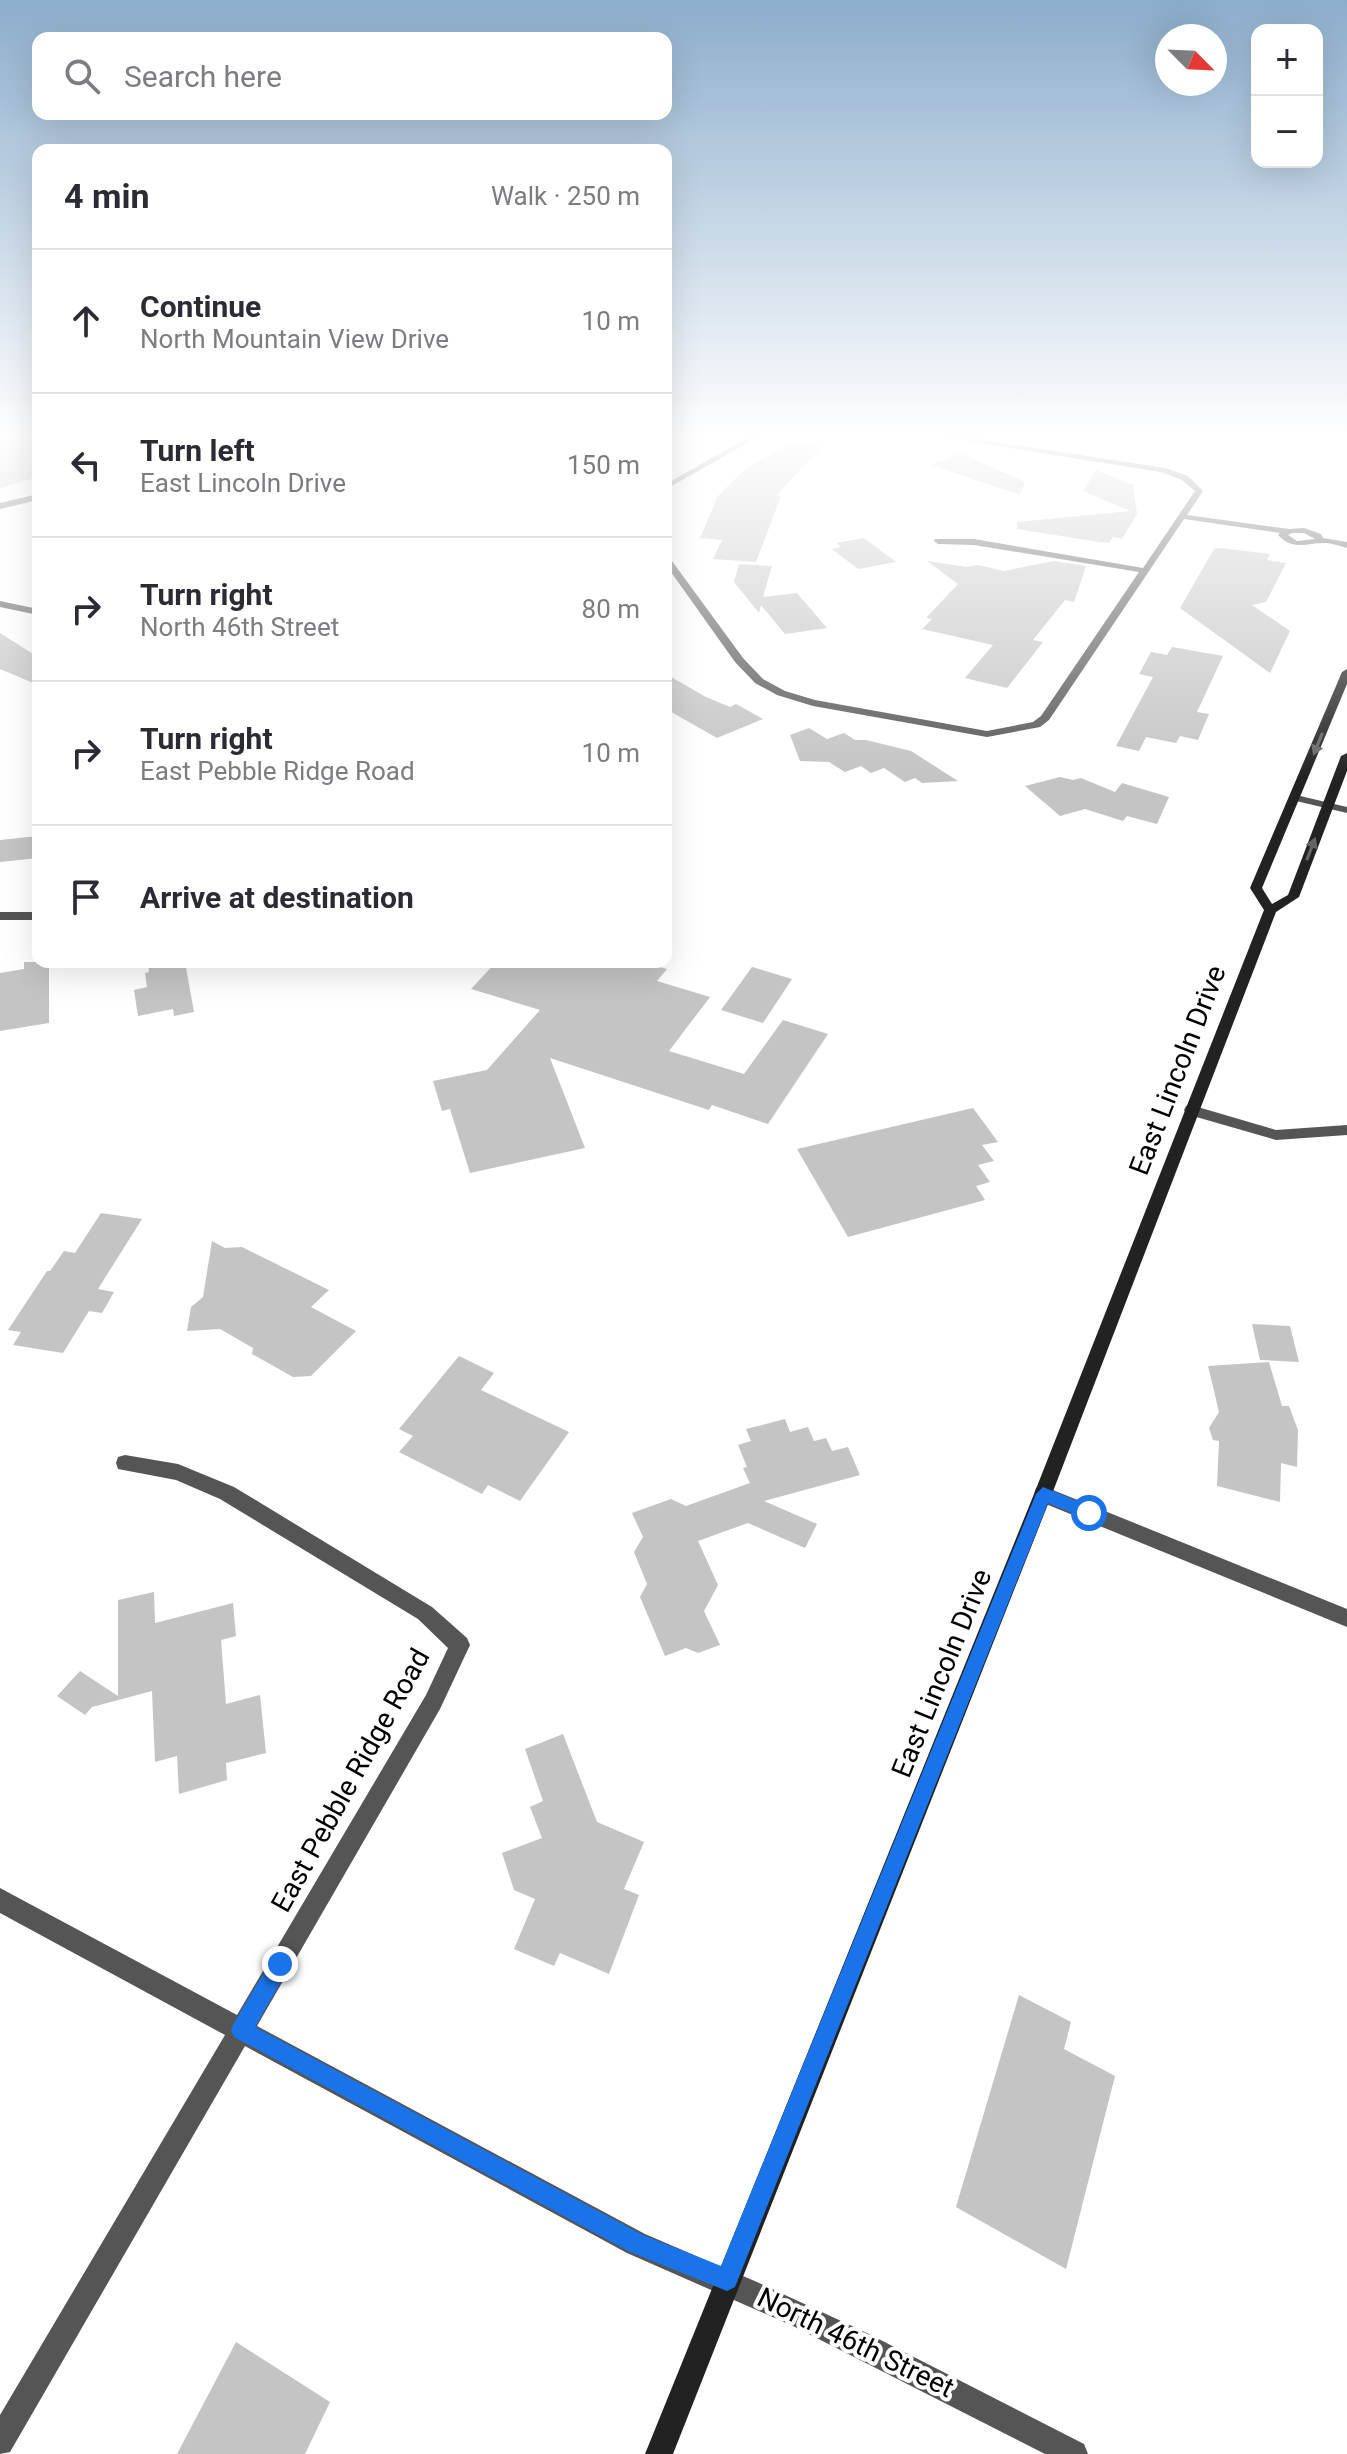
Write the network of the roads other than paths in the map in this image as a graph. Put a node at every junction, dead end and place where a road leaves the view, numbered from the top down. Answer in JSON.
{"nodes":[{"id":1,"x":1013,"y":549,"type":"edge"},
{"id":2,"x":1163,"y":549,"type":"edge"},
{"id":3,"x":672,"y":567,"type":"edge"},
{"id":4,"x":1147,"y":571,"type":"junction"},
{"id":5,"x":0,"y":604,"type":"edge"},
{"id":6,"x":32,"y":611,"type":"edge"},
{"id":7,"x":1347,"y":672,"type":"edge"},
{"id":8,"x":1347,"y":756,"type":"edge"},
{"id":9,"x":1296,"y":798,"type":"junction"},
{"id":10,"x":1328,"y":806,"type":"junction"},
{"id":11,"x":1347,"y":810,"type":"edge"},
{"id":12,"x":1270,"y":910,"type":"junction"},
{"id":13,"x":0,"y":916,"type":"edge"},
{"id":14,"x":32,"y":916,"type":"edge"},
{"id":15,"x":1191,"y":1110,"type":"junction"},
{"id":16,"x":1347,"y":1130,"type":"edge"},
{"id":17,"x":125,"y":1463,"type":"dead end"},
{"id":18,"x":1043,"y":1494,"type":"junction"},
{"id":19,"x":1347,"y":1618,"type":"edge"},
{"id":20,"x":0,"y":1900,"type":"edge"},
{"id":21,"x":241,"y":2030,"type":"junction"},
{"id":22,"x":727,"y":2280,"type":"junction"},
{"id":23,"x":0,"y":2442,"type":"edge"},
{"id":24,"x":659,"y":2454,"type":"edge"},
{"id":25,"x":1074,"y":2454,"type":"edge"}],
"edges":[{"from":1,"to":4,"type":"street"},
{"from":2,"to":4,"type":"street"},
{"from":3,"to":4,"type":"street"},
{"from":5,"to":6,"type":"street"},
{"from":7,"to":9,"type":"main road","one_way":true},
{"from":8,"to":10,"type":"main road","name":"East Lincoln Drive"},
{"from":9,"to":10,"type":"street"},
{"from":9,"to":12,"type":"main road"},
{"from":10,"to":11,"type":"street"},
{"from":12,"to":10,"type":"main road","name":"East Lincoln Drive","one_way":true},
{"from":12,"to":15,"type":"main road","name":"East Lincoln Drive"},
{"from":13,"to":14,"type":"street"},
{"from":15,"to":16,"type":"street"},
{"from":15,"to":18,"type":"main road","name":"East Lincoln Drive"},
{"from":17,"to":21,"type":"street","name":"East Pebble Ridge Road"},
{"from":18,"to":19,"type":"street"},
{"from":18,"to":22,"type":"main road","name":"East Lincoln Drive"},
{"from":20,"to":21,"type":"street","name":"North 46th Street"},
{"from":21,"to":22,"type":"street","name":"North 46th Street"},
{"from":21,"to":23,"type":"street","name":"East Pebble Ridge Road"},
{"from":22,"to":24,"type":"main road","name":"East Lincoln Drive"},
{"from":22,"to":25,"type":"street","name":"North 46th Street"}]}
